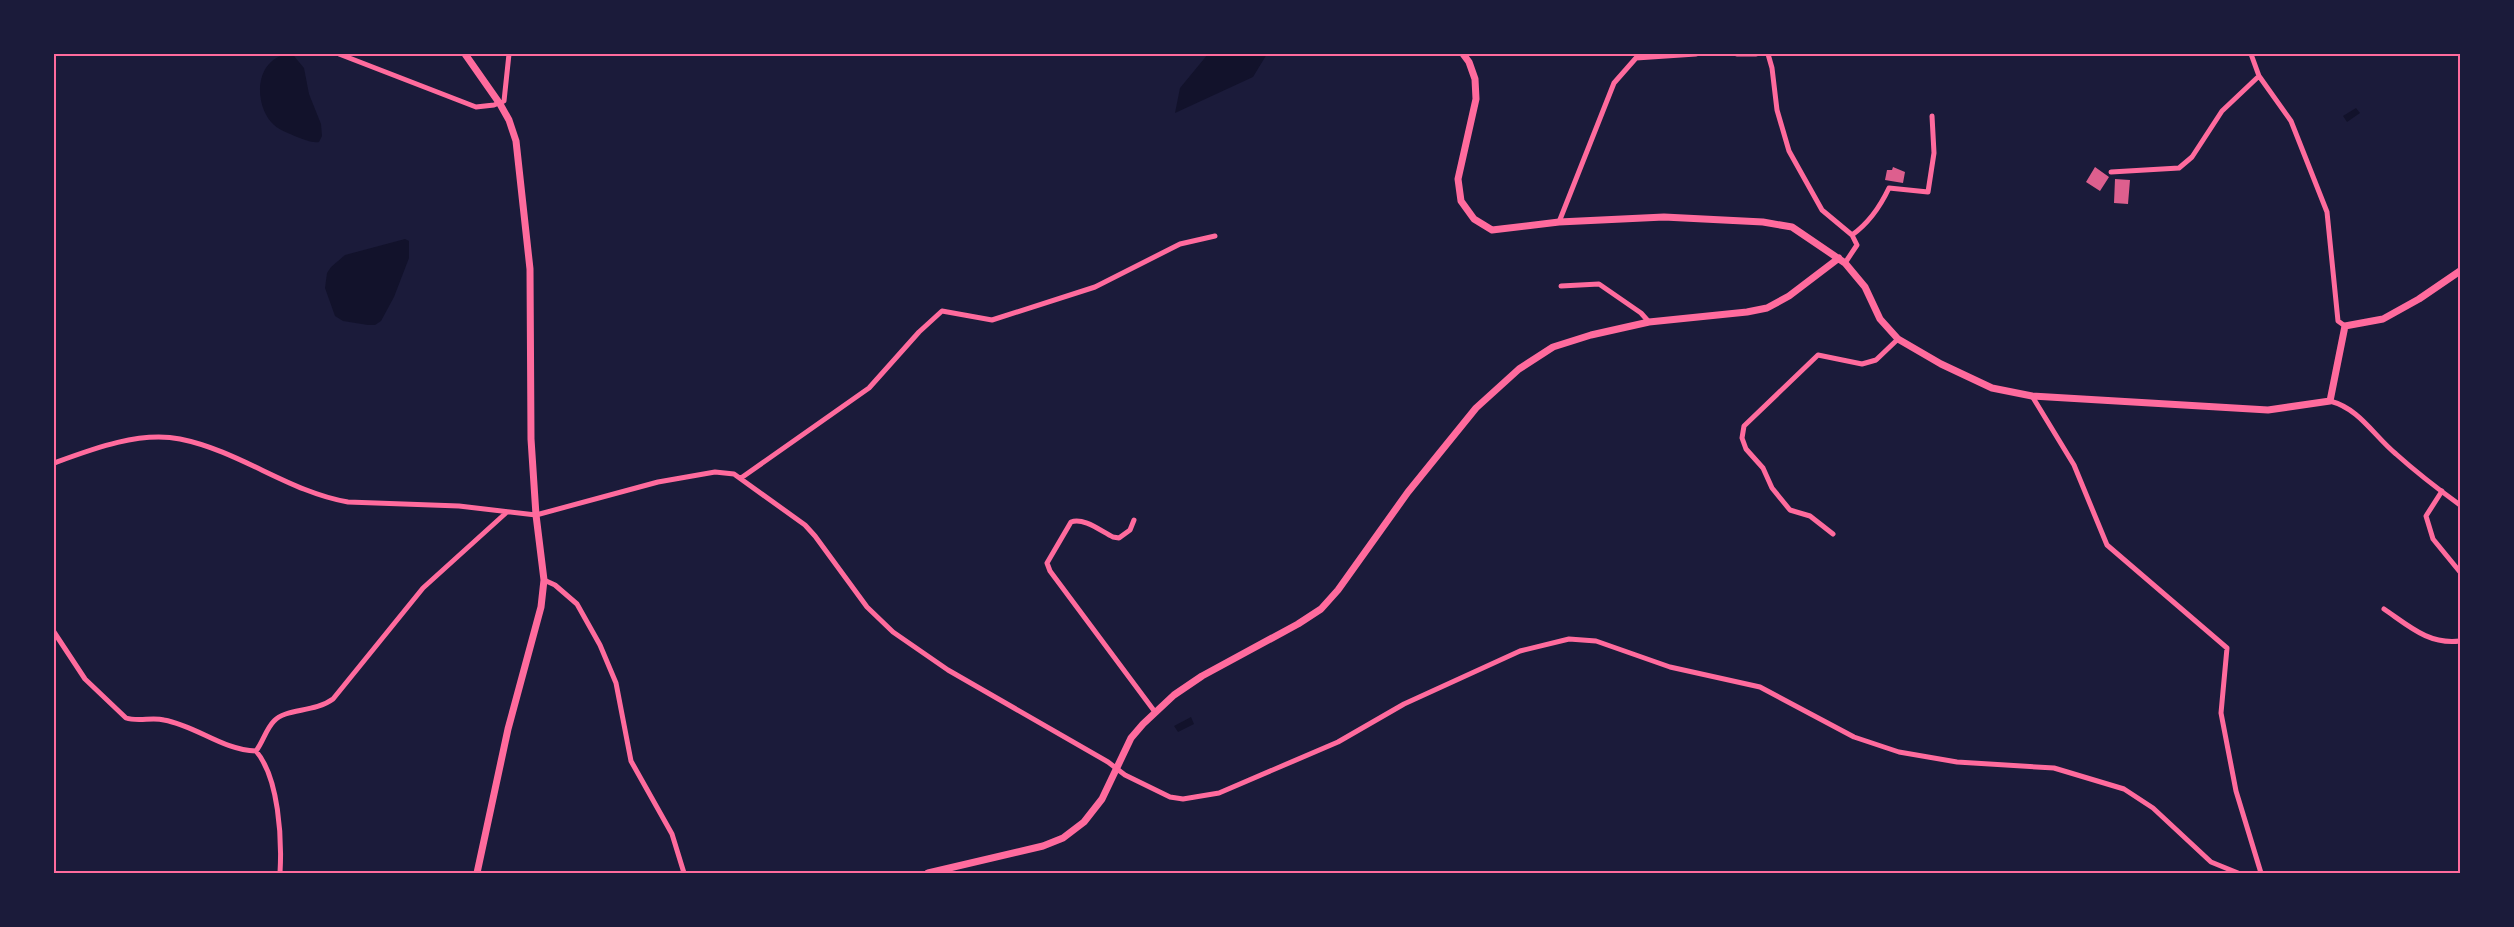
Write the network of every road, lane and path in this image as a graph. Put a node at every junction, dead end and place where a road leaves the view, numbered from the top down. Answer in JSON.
{"nodes":[{"id":1,"x":339,"y":54,"type":"edge"},
{"id":2,"x":465,"y":54,"type":"edge"},
{"id":3,"x":509,"y":54,"type":"edge"},
{"id":4,"x":1463,"y":54,"type":"edge"},
{"id":5,"x":1696,"y":54,"type":"edge"},
{"id":6,"x":1737,"y":54,"type":"edge"},
{"id":7,"x":1756,"y":54,"type":"edge"},
{"id":8,"x":1768,"y":54,"type":"edge"},
{"id":9,"x":2251,"y":54,"type":"edge"},
{"id":10,"x":2259,"y":76,"type":"junction"},
{"id":11,"x":500,"y":104,"type":"junction"},
{"id":12,"x":1932,"y":116,"type":"dead end"},
{"id":13,"x":2111,"y":172,"type":"dead end"},
{"id":14,"x":1560,"y":222,"type":"junction"},
{"id":15,"x":1852,"y":235,"type":"junction"},
{"id":16,"x":1215,"y":236,"type":"dead end"},
{"id":17,"x":1842,"y":260,"type":"junction"},
{"id":18,"x":2460,"y":271,"type":"edge"},
{"id":19,"x":1561,"y":286,"type":"dead end"},
{"id":20,"x":1649,"y":322,"type":"junction"},
{"id":21,"x":2345,"y":326,"type":"junction"},
{"id":22,"x":1898,"y":339,"type":"junction"},
{"id":23,"x":2032,"y":396,"type":"junction"},
{"id":24,"x":2330,"y":401,"type":"junction"},
{"id":25,"x":54,"y":463,"type":"edge"},
{"id":26,"x":741,"y":478,"type":"junction"},
{"id":27,"x":2442,"y":491,"type":"junction"},
{"id":28,"x":2460,"y":505,"type":"edge"},
{"id":29,"x":506,"y":512,"type":"junction"},
{"id":30,"x":536,"y":515,"type":"junction"},
{"id":31,"x":1134,"y":520,"type":"dead end"},
{"id":32,"x":1833,"y":534,"type":"dead end"},
{"id":33,"x":2460,"y":572,"type":"edge"},
{"id":34,"x":544,"y":580,"type":"junction"},
{"id":35,"x":2384,"y":609,"type":"dead end"},
{"id":36,"x":54,"y":632,"type":"edge"},
{"id":37,"x":2460,"y":641,"type":"edge"},
{"id":38,"x":1155,"y":712,"type":"junction"},
{"id":39,"x":256,"y":751,"type":"junction"},
{"id":40,"x":1115,"y":768,"type":"junction"},
{"id":41,"x":280,"y":873,"type":"edge"},
{"id":42,"x":477,"y":873,"type":"edge"},
{"id":43,"x":684,"y":873,"type":"edge"},
{"id":44,"x":928,"y":873,"type":"edge"},
{"id":45,"x":2238,"y":873,"type":"edge"},
{"id":46,"x":2261,"y":873,"type":"edge"}],
"edges":[{"from":1,"to":11,"type":"street"},
{"from":2,"to":11,"type":"street"},
{"from":3,"to":11,"type":"street"},
{"from":4,"to":14,"type":"street"},
{"from":5,"to":14,"type":"street"},
{"from":6,"to":7,"type":"street"},
{"from":8,"to":15,"type":"street"},
{"from":9,"to":10,"type":"street"},
{"from":10,"to":13,"type":"street"},
{"from":10,"to":21,"type":"street"},
{"from":11,"to":30,"type":"street"},
{"from":12,"to":15,"type":"street"},
{"from":14,"to":17,"type":"street"},
{"from":15,"to":17,"type":"street"},
{"from":16,"to":26,"type":"street"},
{"from":17,"to":20,"type":"street"},
{"from":17,"to":22,"type":"street"},
{"from":18,"to":21,"type":"street"},
{"from":19,"to":20,"type":"street"},
{"from":20,"to":38,"type":"street"},
{"from":21,"to":24,"type":"street"},
{"from":22,"to":23,"type":"street"},
{"from":22,"to":32,"type":"street"},
{"from":23,"to":24,"type":"street"},
{"from":23,"to":46,"type":"street"},
{"from":24,"to":27,"type":"street"},
{"from":25,"to":29,"type":"street"},
{"from":26,"to":30,"type":"street"},
{"from":26,"to":40,"type":"street"},
{"from":27,"to":28,"type":"street"},
{"from":27,"to":33,"type":"street"},
{"from":29,"to":30,"type":"street"},
{"from":29,"to":39,"type":"street"},
{"from":30,"to":34,"type":"street"},
{"from":31,"to":38,"type":"street"},
{"from":34,"to":42,"type":"street"},
{"from":34,"to":43,"type":"street"},
{"from":35,"to":37,"type":"street"},
{"from":36,"to":39,"type":"street"},
{"from":38,"to":40,"type":"street"},
{"from":39,"to":41,"type":"street"},
{"from":40,"to":44,"type":"street"},
{"from":40,"to":45,"type":"street"}]}
